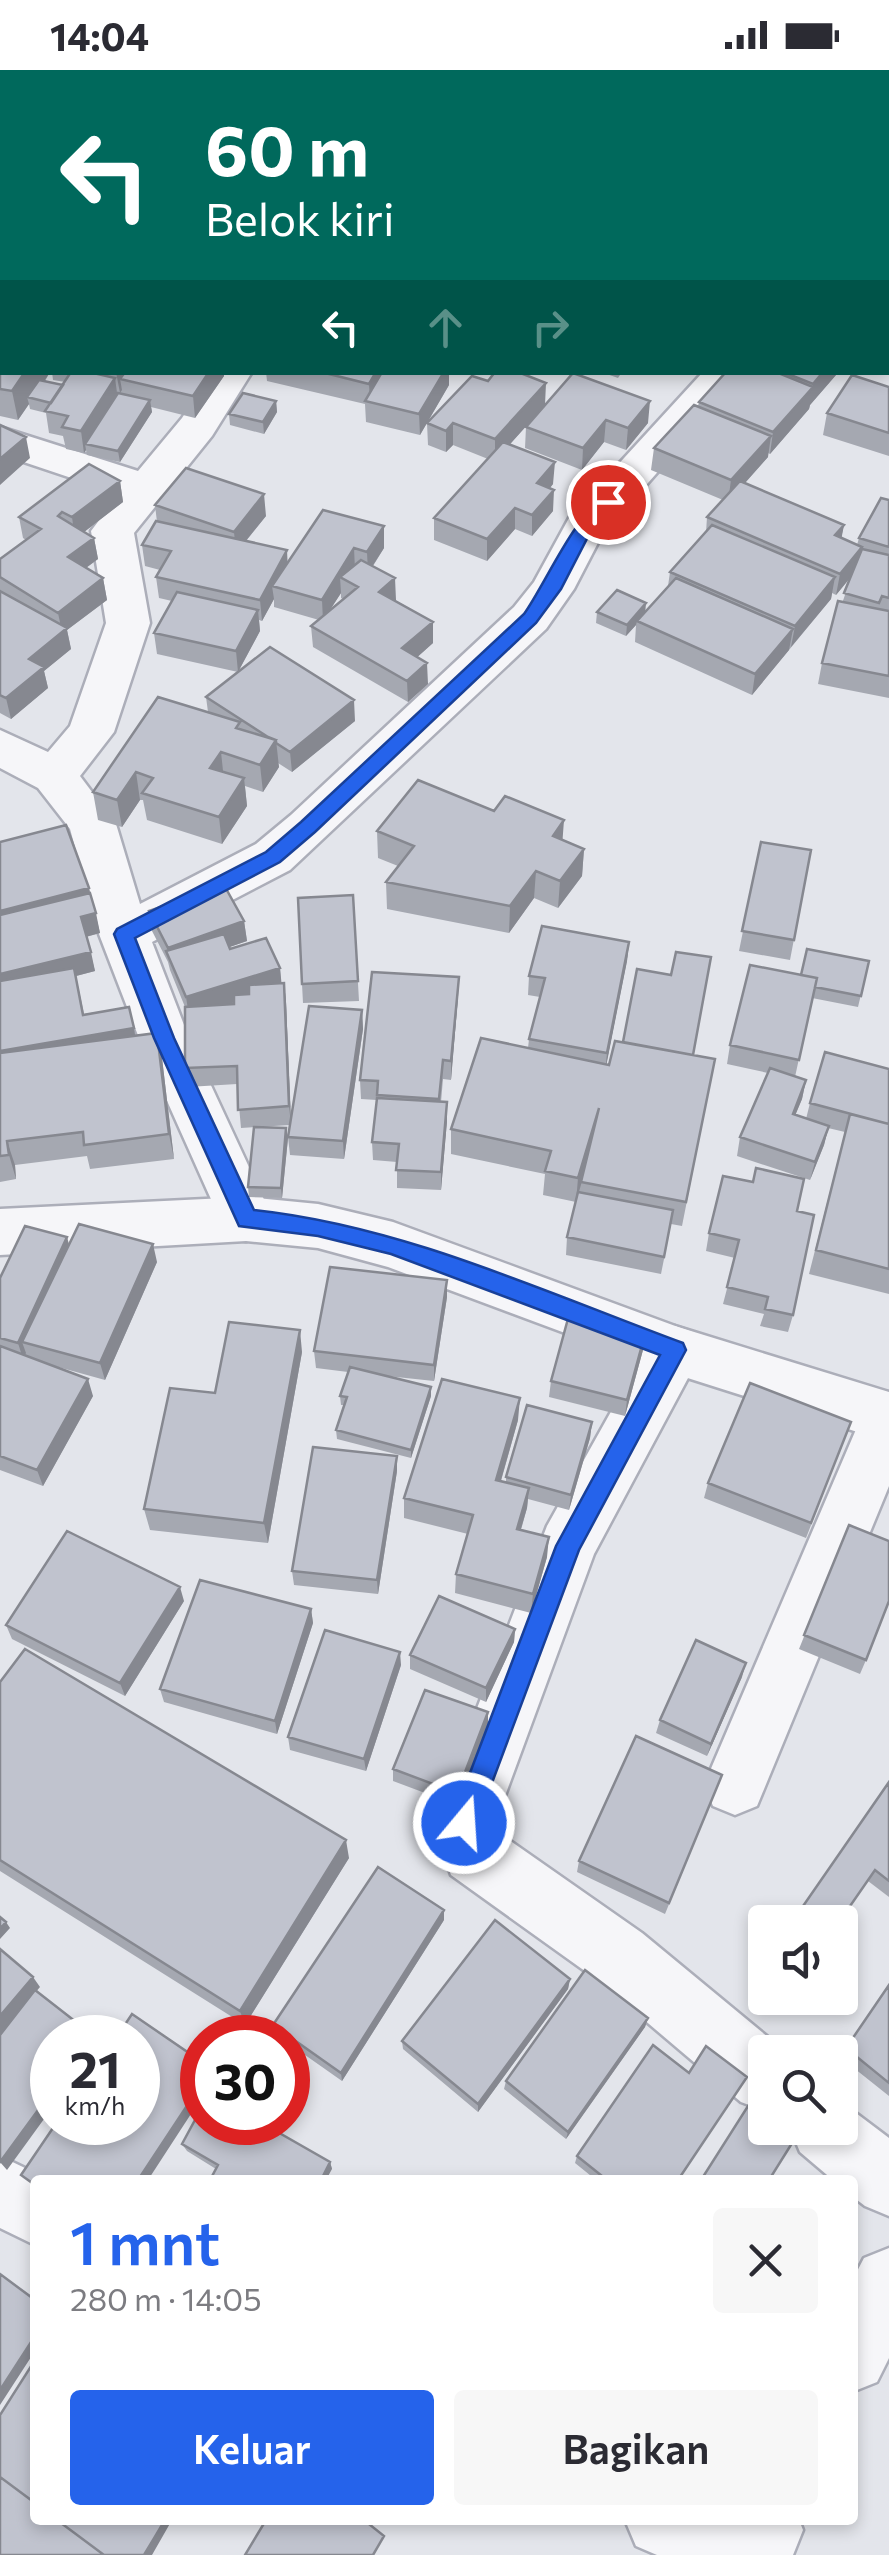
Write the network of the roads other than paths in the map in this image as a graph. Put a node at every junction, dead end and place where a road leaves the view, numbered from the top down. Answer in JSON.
{"nodes":[{"id":1,"x":230,"y":375,"type":"edge"},
{"id":2,"x":723,"y":375,"type":"edge"},
{"id":3,"x":0,"y":440,"type":"edge"},
{"id":4,"x":146,"y":488,"type":"junction"},
{"id":5,"x":0,"y":747,"type":"edge"},
{"id":6,"x":54,"y":776,"type":"junction"},
{"id":7,"x":124,"y":934,"type":"junction"},
{"id":8,"x":246,"y":1219,"type":"junction"},
{"id":9,"x":0,"y":1232,"type":"edge"},
{"id":10,"x":674,"y":1350,"type":"junction"},
{"id":11,"x":889,"y":1417,"type":"edge"},
{"id":12,"x":734,"y":1785,"type":"dead end"},
{"id":13,"x":748,"y":2064,"type":"edge"},
{"id":14,"x":844,"y":2145,"type":"edge"},
{"id":15,"x":889,"y":2182,"type":"edge"},
{"id":16,"x":0,"y":2190,"type":"edge"},
{"id":17,"x":30,"y":2207,"type":"edge"},
{"id":18,"x":889,"y":2284,"type":"edge"},
{"id":19,"x":858,"y":2344,"type":"edge"},
{"id":20,"x":696,"y":2525,"type":"edge"},
{"id":21,"x":765,"y":2535,"type":"edge"}],
"edges":[{"from":1,"to":4,"type":"street"},
{"from":2,"to":7,"type":"street"},
{"from":3,"to":4,"type":"street"},
{"from":4,"to":6,"type":"street"},
{"from":5,"to":6,"type":"street"},
{"from":6,"to":7,"type":"street"},
{"from":7,"to":8,"type":"street"},
{"from":8,"to":9,"type":"street"},
{"from":8,"to":10,"type":"street"},
{"from":10,"to":11,"type":"street"},
{"from":10,"to":13,"type":"street"},
{"from":11,"to":12,"type":"street"},
{"from":14,"to":15,"type":"street"},
{"from":16,"to":17,"type":"street"},
{"from":18,"to":19,"type":"street"},
{"from":20,"to":21,"type":"street"}]}
